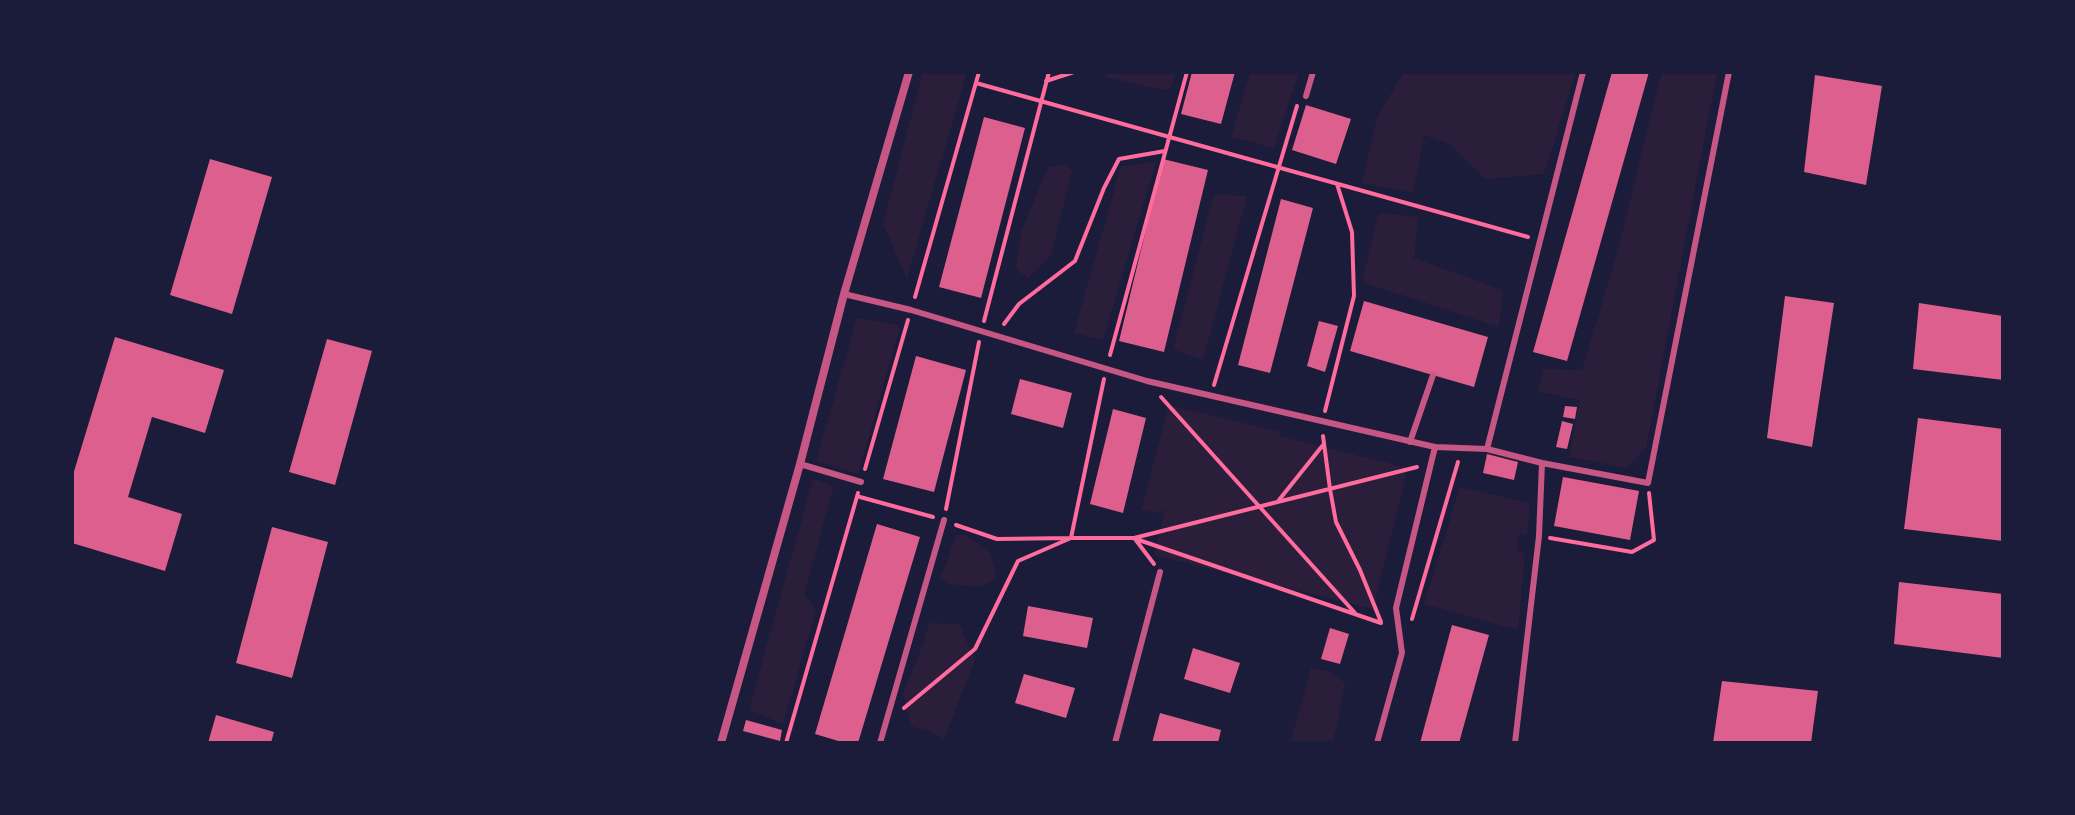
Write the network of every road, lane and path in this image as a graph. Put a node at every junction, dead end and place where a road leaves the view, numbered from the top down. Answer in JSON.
{"nodes":[{"id":1,"x":909,"y":72,"type":"edge"},
{"id":2,"x":979,"y":72,"type":"edge"},
{"id":3,"x":1049,"y":72,"type":"edge"},
{"id":4,"x":1074,"y":72,"type":"edge"},
{"id":5,"x":1187,"y":72,"type":"edge"},
{"id":6,"x":1313,"y":72,"type":"edge"},
{"id":7,"x":1583,"y":72,"type":"edge"},
{"id":8,"x":1729,"y":72,"type":"edge"},
{"id":9,"x":1046,"y":81,"type":"junction"},
{"id":10,"x":976,"y":83,"type":"junction"},
{"id":11,"x":1306,"y":96,"type":"joint"},
{"id":12,"x":1041,"y":101,"type":"junction"},
{"id":13,"x":1169,"y":137,"type":"junction"},
{"id":14,"x":1165,"y":151,"type":"junction"},
{"id":15,"x":1278,"y":168,"type":"junction"},
{"id":16,"x":1337,"y":184,"type":"junction"},
{"id":17,"x":1540,"y":241,"type":"junction"},
{"id":18,"x":844,"y":294,"type":"junction"},
{"id":19,"x":911,"y":310,"type":"junction"},
{"id":20,"x":981,"y":332,"type":"junction"},
{"id":21,"x":995,"y":336,"type":"junction"},
{"id":22,"x":1106,"y":369,"type":"junction"},
{"id":23,"x":1433,"y":375,"type":"dead end"},
{"id":24,"x":1147,"y":381,"type":"junction"},
{"id":25,"x":1211,"y":396,"type":"junction"},
{"id":26,"x":1322,"y":422,"type":"junction"},
{"id":27,"x":1410,"y":442,"type":"junction"},
{"id":28,"x":1324,"y":443,"type":"junction"},
{"id":29,"x":1435,"y":447,"type":"junction"},
{"id":30,"x":1462,"y":448,"type":"junction"},
{"id":31,"x":1487,"y":449,"type":"junction"},
{"id":32,"x":1542,"y":463,"type":"junction"},
{"id":33,"x":800,"y":464,"type":"junction"},
{"id":34,"x":1431,"y":464,"type":"junction"},
{"id":35,"x":861,"y":482,"type":"junction"},
{"id":36,"x":1648,"y":483,"type":"junction"},
{"id":37,"x":1330,"y":489,"type":"junction"},
{"id":38,"x":857,"y":496,"type":"junction"},
{"id":39,"x":1277,"y":502,"type":"junction"},
{"id":40,"x":1258,"y":507,"type":"junction"},
{"id":41,"x":944,"y":520,"type":"junction"},
{"id":42,"x":1539,"y":536,"type":"junction"},
{"id":43,"x":1071,"y":538,"type":"junction"},
{"id":44,"x":1134,"y":538,"type":"junction"},
{"id":45,"x":1160,"y":572,"type":"joint"},
{"id":46,"x":1355,"y":613,"type":"junction"},
{"id":47,"x":1381,"y":622,"type":"junction"},
{"id":48,"x":1411,"y":624,"type":"dead end"},
{"id":49,"x":1399,"y":629,"type":"junction"},
{"id":50,"x":886,"y":722,"type":"junction"},
{"id":51,"x":722,"y":743,"type":"edge"},
{"id":52,"x":786,"y":743,"type":"edge"},
{"id":53,"x":880,"y":743,"type":"edge"},
{"id":54,"x":1115,"y":743,"type":"edge"},
{"id":55,"x":1377,"y":743,"type":"edge"},
{"id":56,"x":1515,"y":743,"type":"edge"}],
"edges":[{"from":1,"to":18,"type":"street"},
{"from":2,"to":10,"type":"path"},
{"from":3,"to":9,"type":"path"},
{"from":4,"to":9,"type":"path"},
{"from":5,"to":13,"type":"path"},
{"from":6,"to":11,"type":"lane"},
{"from":7,"to":17,"type":"lane"},
{"from":8,"to":36,"type":"lane"},
{"from":9,"to":12,"type":"path"},
{"from":10,"to":12,"type":"path"},
{"from":10,"to":19,"type":"path"},
{"from":11,"to":15,"type":"path"},
{"from":12,"to":13,"type":"path"},
{"from":12,"to":20,"type":"path"},
{"from":13,"to":14,"type":"path"},
{"from":13,"to":15,"type":"path"},
{"from":14,"to":21,"type":"path"},
{"from":14,"to":22,"type":"path"},
{"from":15,"to":16,"type":"path"},
{"from":15,"to":25,"type":"path"},
{"from":16,"to":17,"type":"path"},
{"from":16,"to":26,"type":"path"},
{"from":17,"to":31,"type":"lane"},
{"from":18,"to":19,"type":"lane"},
{"from":18,"to":33,"type":"street"},
{"from":19,"to":20,"type":"lane"},
{"from":19,"to":35,"type":"path"},
{"from":20,"to":21,"type":"lane"},
{"from":20,"to":41,"type":"path"},
{"from":21,"to":22,"type":"lane"},
{"from":22,"to":24,"type":"lane"},
{"from":22,"to":43,"type":"path"},
{"from":23,"to":27,"type":"lane"},
{"from":24,"to":25,"type":"lane"},
{"from":24,"to":40,"type":"path"},
{"from":25,"to":26,"type":"lane"},
{"from":26,"to":27,"type":"lane"},
{"from":26,"to":28,"type":"path"},
{"from":27,"to":29,"type":"lane"},
{"from":28,"to":37,"type":"path"},
{"from":28,"to":39,"type":"path"},
{"from":29,"to":30,"type":"lane"},
{"from":29,"to":34,"type":"lane"},
{"from":30,"to":31,"type":"lane"},
{"from":30,"to":48,"type":"path"},
{"from":31,"to":32,"type":"lane"},
{"from":32,"to":36,"type":"lane"},
{"from":32,"to":42,"type":"lane"},
{"from":33,"to":35,"type":"lane"},
{"from":33,"to":51,"type":"street"},
{"from":34,"to":37,"type":"path"},
{"from":34,"to":49,"type":"lane"},
{"from":35,"to":38,"type":"path"},
{"from":36,"to":42,"type":"path"},
{"from":37,"to":39,"type":"path"},
{"from":37,"to":47,"type":"path"},
{"from":38,"to":41,"type":"path"},
{"from":38,"to":52,"type":"path"},
{"from":39,"to":40,"type":"path"},
{"from":40,"to":44,"type":"path"},
{"from":40,"to":46,"type":"path"},
{"from":41,"to":43,"type":"path"},
{"from":41,"to":50,"type":"lane"},
{"from":42,"to":56,"type":"lane"},
{"from":43,"to":44,"type":"path"},
{"from":43,"to":50,"type":"path"},
{"from":44,"to":45,"type":"path"},
{"from":44,"to":46,"type":"path"},
{"from":45,"to":54,"type":"lane"},
{"from":46,"to":47,"type":"path"},
{"from":47,"to":49,"type":"path"},
{"from":49,"to":55,"type":"lane"},
{"from":50,"to":53,"type":"lane"}]}
